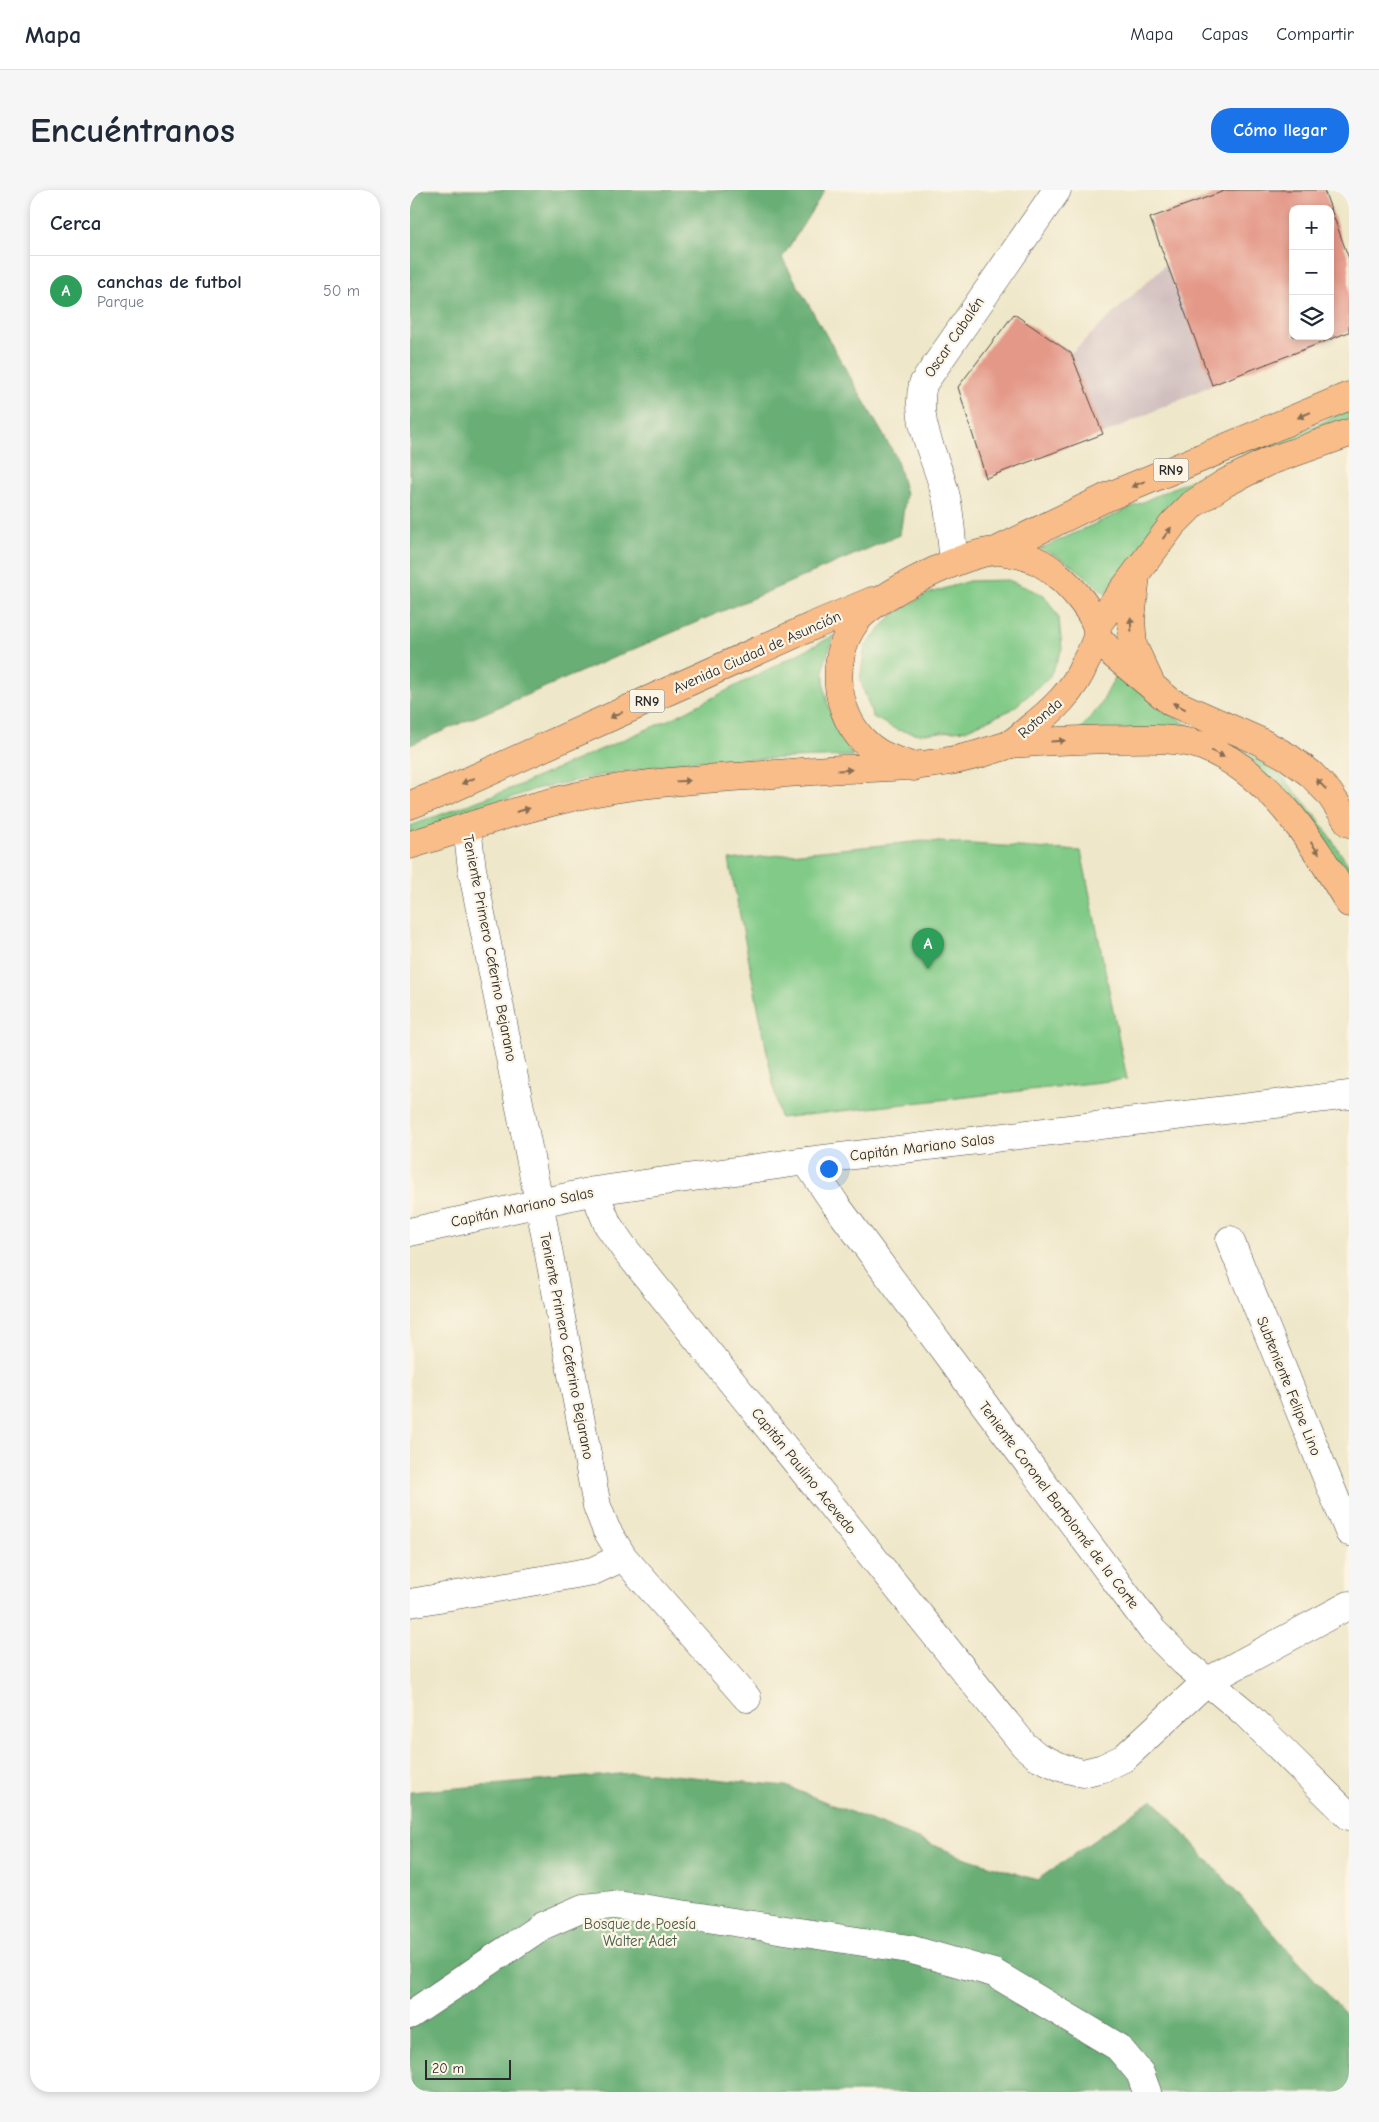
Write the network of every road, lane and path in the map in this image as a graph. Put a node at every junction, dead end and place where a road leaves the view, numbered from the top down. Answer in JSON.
{"nodes":[{"id":1,"x":1057,"y":190,"type":"edge"},
{"id":2,"x":1349,"y":396,"type":"edge"},
{"id":3,"x":1349,"y":433,"type":"edge"},
{"id":4,"x":996,"y":551,"type":"junction"},
{"id":5,"x":954,"y":562,"type":"junction"},
{"id":6,"x":1137,"y":572,"type":"junction"},
{"id":7,"x":885,"y":596,"type":"junction"},
{"id":8,"x":1096,"y":631,"type":"junction"},
{"id":9,"x":1152,"y":686,"type":"junction"},
{"id":10,"x":1010,"y":744,"type":"junction"},
{"id":11,"x":914,"y":767,"type":"junction"},
{"id":12,"x":410,"y":805,"type":"edge"},
{"id":13,"x":1349,"y":823,"type":"edge"},
{"id":14,"x":467,"y":827,"type":"junction"},
{"id":15,"x":410,"y":846,"type":"edge"},
{"id":16,"x":1349,"y":904,"type":"edge"},
{"id":17,"x":1349,"y":1095,"type":"edge"},
{"id":18,"x":806,"y":1161,"type":"junction"},
{"id":19,"x":594,"y":1191,"type":"junction"},
{"id":20,"x":539,"y":1202,"type":"junction"},
{"id":21,"x":410,"y":1232,"type":"edge"},
{"id":22,"x":1230,"y":1240,"type":"dead end"},
{"id":23,"x":1349,"y":1532,"type":"edge"},
{"id":24,"x":623,"y":1557,"type":"junction"},
{"id":25,"x":410,"y":1603,"type":"edge"},
{"id":26,"x":1349,"y":1605,"type":"edge"},
{"id":27,"x":1206,"y":1682,"type":"junction"},
{"id":28,"x":747,"y":1698,"type":"dead end"},
{"id":29,"x":1349,"y":1816,"type":"edge"},
{"id":30,"x":410,"y":2015,"type":"edge"},
{"id":31,"x":1148,"y":2092,"type":"edge"}],
"edges":[{"from":1,"to":5,"type":"street","name":"Oscar Cabalén"},
{"from":2,"to":4,"type":"main road","number":"RN9","one_way":true},
{"from":6,"to":3,"type":"main road","number":"RN9","one_way":true},
{"from":4,"to":5,"type":"main road","number":"RN9"},
{"from":4,"to":8,"type":"main road","number":"RN9"},
{"from":5,"to":7,"type":"main road","number":"RN9"},
{"from":6,"to":8,"type":"main road","number":"RN9"},
{"from":9,"to":6,"type":"main road","one_way":true},
{"from":7,"to":11,"type":"main road","number":"RN9"},
{"from":7,"to":12,"type":"main road","name":"Avenida Ciudad de Asunción","number":"RN9","one_way":true},
{"from":8,"to":9,"type":"main road"},
{"from":8,"to":10,"type":"main road","name":"Rotonda","number":"RN9"},
{"from":13,"to":9,"type":"main road","one_way":true},
{"from":10,"to":11,"type":"main road","name":"Rotonda","number":"RN9"},
{"from":10,"to":16,"type":"main road","one_way":true},
{"from":14,"to":11,"type":"main road","number":"RN9","one_way":true},
{"from":14,"to":15,"type":"main road","number":"RN9"},
{"from":14,"to":20,"type":"street","name":"Teniente Primero Ceferino Bejarano"},
{"from":17,"to":18,"type":"street","name":"Capitán Mariano Salas"},
{"from":18,"to":19,"type":"street","name":"Capitán Mariano Salas"},
{"from":18,"to":27,"type":"street","name":"Teniente Coronel Bartolomé de la Corte"},
{"from":19,"to":20,"type":"street","name":"Capitán Mariano Salas"},
{"from":19,"to":27,"type":"street","name":"Capitán Paulino Acevedo"},
{"from":20,"to":21,"type":"street","name":"Capitán Mariano Salas"},
{"from":20,"to":24,"type":"street","name":"Teniente Primero Ceferino Bejarano"},
{"from":22,"to":23,"type":"street","name":"Subteniente Felipe Lino"},
{"from":24,"to":25,"type":"street"},
{"from":24,"to":28,"type":"street","name":"Teniente Primero Ceferino Bejarano"},
{"from":26,"to":27,"type":"street","name":"Capitán Paulino Acevedo"},
{"from":27,"to":29,"type":"street","name":"Teniente Coronel Bartolomé de la Corte"},
{"from":30,"to":31,"type":"street"}]}
